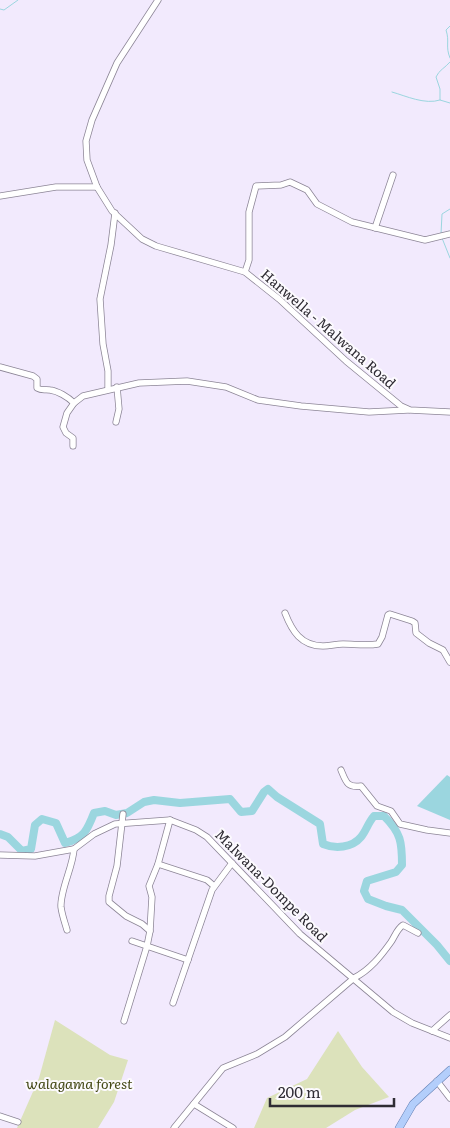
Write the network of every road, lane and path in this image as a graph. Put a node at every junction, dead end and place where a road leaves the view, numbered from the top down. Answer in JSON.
{"nodes":[{"id":1,"x":158,"y":0,"type":"edge"},
{"id":2,"x":393,"y":175,"type":"dead end"},
{"id":3,"x":96,"y":187,"type":"junction"},
{"id":4,"x":0,"y":196,"type":"edge"},
{"id":5,"x":115,"y":213,"type":"junction"},
{"id":6,"x":375,"y":228,"type":"junction"},
{"id":7,"x":450,"y":234,"type":"edge"},
{"id":8,"x":245,"y":272,"type":"junction"},
{"id":9,"x":0,"y":367,"type":"edge"},
{"id":10,"x":117,"y":387,"type":"junction"},
{"id":11,"x":108,"y":389,"type":"junction"},
{"id":12,"x":74,"y":403,"type":"junction"},
{"id":13,"x":410,"y":410,"type":"junction"},
{"id":14,"x":450,"y":412,"type":"edge"},
{"id":15,"x":116,"y":422,"type":"dead end"},
{"id":16,"x":73,"y":446,"type":"dead end"},
{"id":17,"x":285,"y":613,"type":"dead end"},
{"id":18,"x":450,"y":662,"type":"edge"},
{"id":19,"x":341,"y":770,"type":"dead end"},
{"id":20,"x":123,"y":814,"type":"dead end"},
{"id":21,"x":170,"y":820,"type":"junction"},
{"id":22,"x":122,"y":823,"type":"junction"},
{"id":23,"x":450,"y":833,"type":"edge"},
{"id":24,"x":74,"y":849,"type":"junction"},
{"id":25,"x":0,"y":855,"type":"edge"},
{"id":26,"x":232,"y":863,"type":"junction"},
{"id":27,"x":158,"y":864,"type":"junction"},
{"id":28,"x":214,"y":886,"type":"junction"},
{"id":29,"x":67,"y":930,"type":"dead end"},
{"id":30,"x":150,"y":931,"type":"junction"},
{"id":31,"x":418,"y":933,"type":"dead end"},
{"id":32,"x":132,"y":941,"type":"dead end"},
{"id":33,"x":147,"y":946,"type":"junction"},
{"id":34,"x":188,"y":960,"type":"junction"},
{"id":35,"x":354,"y":978,"type":"junction"},
{"id":36,"x":174,"y":1003,"type":"dead end"},
{"id":37,"x":450,"y":1015,"type":"edge"},
{"id":38,"x":124,"y":1021,"type":"dead end"},
{"id":39,"x":432,"y":1031,"type":"junction"},
{"id":40,"x":450,"y":1038,"type":"edge"},
{"id":41,"x":450,"y":1070,"type":"edge"},
{"id":42,"x":437,"y":1081,"type":"junction"},
{"id":43,"x":450,"y":1098,"type":"edge"},
{"id":44,"x":194,"y":1104,"type":"junction"},
{"id":45,"x":0,"y":1116,"type":"edge"},
{"id":46,"x":18,"y":1122,"type":"dead end"},
{"id":47,"x":174,"y":1128,"type":"edge"},
{"id":48,"x":233,"y":1128,"type":"edge"},
{"id":49,"x":399,"y":1128,"type":"edge"}],
"edges":[{"from":1,"to":3,"type":"street","name":"Hanwella - Malwana Road"},
{"from":2,"to":6,"type":"street"},
{"from":3,"to":4,"type":"street"},
{"from":3,"to":5,"type":"street","name":"Hanwella - Malwana Road"},
{"from":5,"to":8,"type":"street","name":"Hanwella - Malwana Road"},
{"from":5,"to":11,"type":"street"},
{"from":6,"to":7,"type":"street"},
{"from":6,"to":8,"type":"street"},
{"from":8,"to":13,"type":"street","name":"Hanwella - Malwana Road"},
{"from":9,"to":12,"type":"street"},
{"from":10,"to":11,"type":"street"},
{"from":10,"to":13,"type":"street"},
{"from":10,"to":15,"type":"street"},
{"from":11,"to":12,"type":"street"},
{"from":12,"to":16,"type":"street"},
{"from":13,"to":14,"type":"street"},
{"from":17,"to":18,"type":"street"},
{"from":19,"to":23,"type":"street"},
{"from":20,"to":22,"type":"street"},
{"from":21,"to":22,"type":"street","name":"Malwana-Dompe Road"},
{"from":21,"to":26,"type":"street","name":"Malwana-Dompe Road"},
{"from":21,"to":27,"type":"street"},
{"from":22,"to":24,"type":"street","name":"Malwana-Dompe Road"},
{"from":22,"to":30,"type":"street"},
{"from":24,"to":25,"type":"street","name":"Malwana-Dompe Road"},
{"from":24,"to":29,"type":"street"},
{"from":26,"to":28,"type":"street"},
{"from":26,"to":35,"type":"street","name":"Malwana-Dompe Road"},
{"from":27,"to":28,"type":"street"},
{"from":27,"to":30,"type":"street"},
{"from":28,"to":34,"type":"street"},
{"from":30,"to":33,"type":"street"},
{"from":31,"to":35,"type":"street"},
{"from":32,"to":33,"type":"street"},
{"from":33,"to":34,"type":"street"},
{"from":33,"to":38,"type":"street"},
{"from":34,"to":36,"type":"street"},
{"from":35,"to":39,"type":"street","name":"Malwana-Dompe Road"},
{"from":35,"to":44,"type":"street"},
{"from":37,"to":39,"type":"street"},
{"from":39,"to":40,"type":"street","name":"Malwana-Dompe Road"},
{"from":41,"to":42,"type":"main road"},
{"from":42,"to":43,"type":"street"},
{"from":42,"to":49,"type":"main road"},
{"from":44,"to":47,"type":"street"},
{"from":44,"to":48,"type":"street"},
{"from":45,"to":46,"type":"street"}]}
